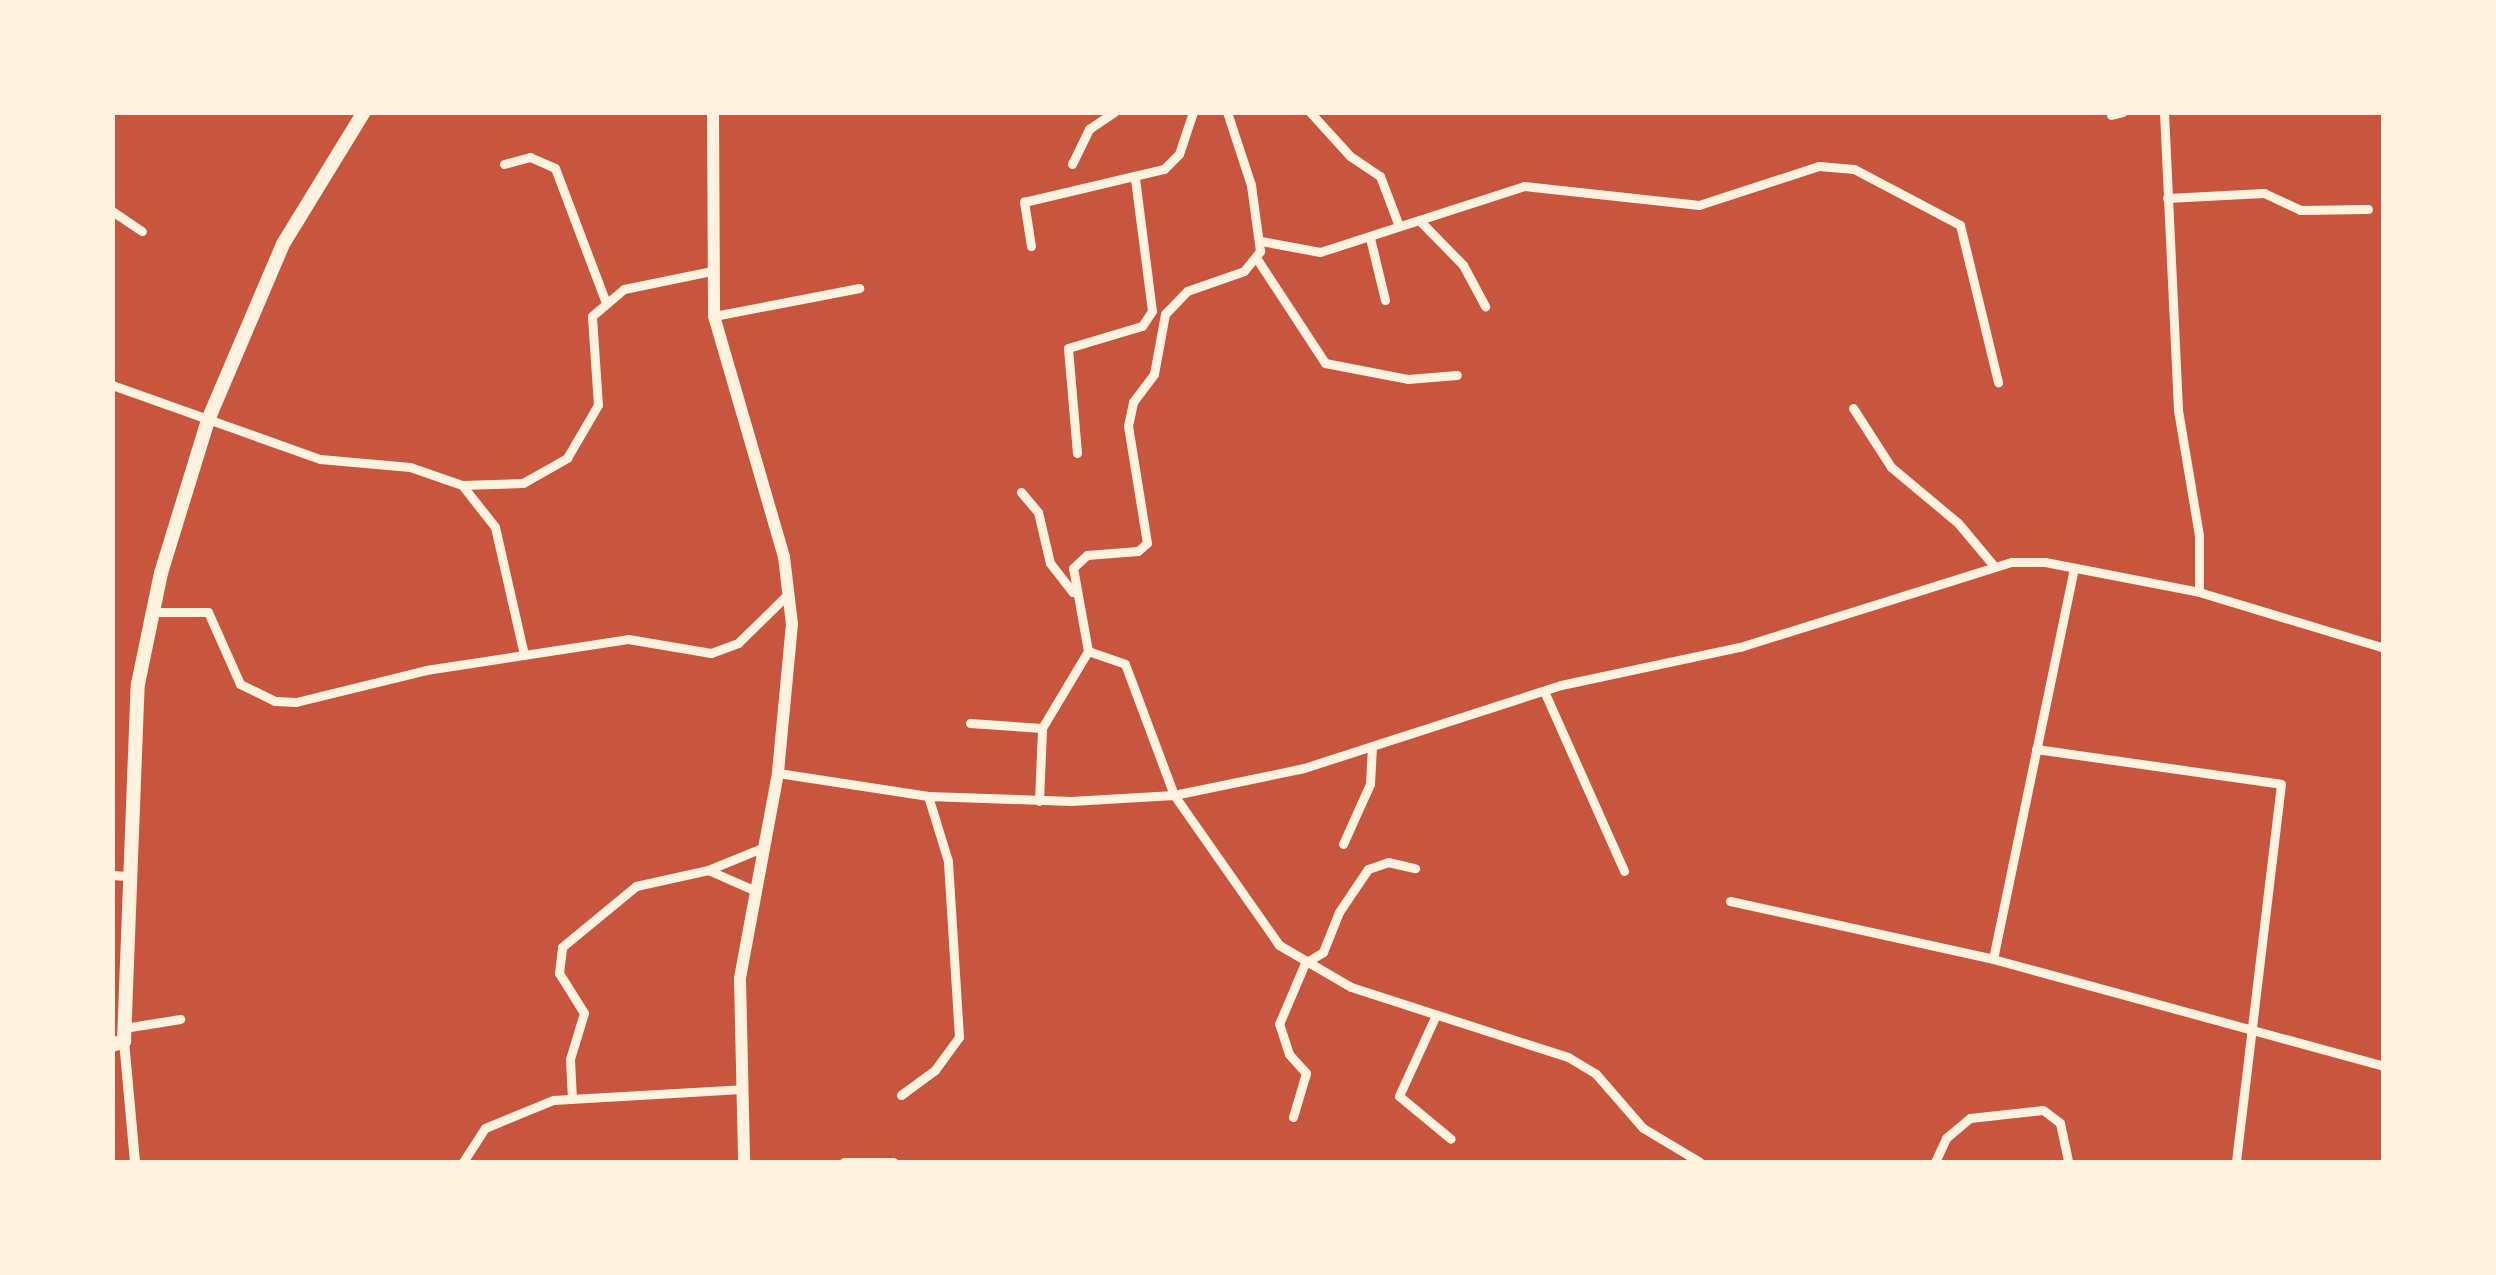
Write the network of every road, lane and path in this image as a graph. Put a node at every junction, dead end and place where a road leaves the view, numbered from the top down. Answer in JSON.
{"nodes":[{"id":1,"x":364,"y":112,"type":"edge"},
{"id":2,"x":713,"y":112,"type":"edge"},
{"id":3,"x":1114,"y":112,"type":"edge"},
{"id":4,"x":1193,"y":112,"type":"edge"},
{"id":5,"x":1227,"y":112,"type":"edge"},
{"id":6,"x":1310,"y":112,"type":"edge"},
{"id":7,"x":2123,"y":112,"type":"edge"},
{"id":8,"x":2164,"y":112,"type":"edge"},
{"id":9,"x":2111,"y":115,"type":"dead end"},
{"id":10,"x":504,"y":164,"type":"dead end"},
{"id":11,"x":1072,"y":164,"type":"dead end"},
{"id":12,"x":1135,"y":179,"type":"junction"},
{"id":13,"x":2167,"y":198,"type":"junction"},
{"id":14,"x":2368,"y":209,"type":"dead end"},
{"id":15,"x":112,"y":211,"type":"edge"},
{"id":16,"x":1419,"y":220,"type":"junction"},
{"id":17,"x":1399,"y":226,"type":"junction"},
{"id":18,"x":142,"y":231,"type":"dead end"},
{"id":19,"x":1370,"y":238,"type":"junction"},
{"id":20,"x":1261,"y":241,"type":"junction"},
{"id":21,"x":1031,"y":246,"type":"dead end"},
{"id":22,"x":1257,"y":260,"type":"junction"},
{"id":23,"x":712,"y":271,"type":"junction"},
{"id":24,"x":858,"y":288,"type":"dead end"},
{"id":25,"x":606,"y":300,"type":"junction"},
{"id":26,"x":1385,"y":300,"type":"dead end"},
{"id":27,"x":1484,"y":306,"type":"dead end"},
{"id":28,"x":714,"y":316,"type":"junction"},
{"id":29,"x":1458,"y":376,"type":"dead end"},
{"id":30,"x":1998,"y":382,"type":"dead end"},
{"id":31,"x":112,"y":385,"type":"edge"},
{"id":32,"x":1853,"y":408,"type":"dead end"},
{"id":33,"x":208,"y":420,"type":"junction"},
{"id":34,"x":1076,"y":453,"type":"dead end"},
{"id":35,"x":462,"y":485,"type":"junction"},
{"id":36,"x":1021,"y":492,"type":"dead end"},
{"id":37,"x":1994,"y":566,"type":"junction"},
{"id":38,"x":2074,"y":568,"type":"junction"},
{"id":39,"x":2199,"y":592,"type":"junction"},
{"id":40,"x":790,"y":593,"type":"junction"},
{"id":41,"x":1075,"y":594,"type":"junction"},
{"id":42,"x":151,"y":612,"type":"junction"},
{"id":43,"x":2384,"y":648,"type":"edge"},
{"id":44,"x":1088,"y":651,"type":"junction"},
{"id":45,"x":524,"y":655,"type":"junction"},
{"id":46,"x":1544,"y":691,"type":"junction"},
{"id":47,"x":970,"y":722,"type":"dead end"},
{"id":48,"x":1042,"y":728,"type":"junction"},
{"id":49,"x":1372,"y":748,"type":"junction"},
{"id":50,"x":2036,"y":749,"type":"junction"},
{"id":51,"x":778,"y":773,"type":"junction"},
{"id":52,"x":1174,"y":795,"type":"junction"},
{"id":53,"x":928,"y":796,"type":"junction"},
{"id":54,"x":1039,"y":801,"type":"junction"},
{"id":55,"x":1343,"y":844,"type":"dead end"},
{"id":56,"x":762,"y":848,"type":"junction"},
{"id":57,"x":1415,"y":868,"type":"dead end"},
{"id":58,"x":708,"y":870,"type":"junction"},
{"id":59,"x":1624,"y":871,"type":"dead end"},
{"id":60,"x":120,"y":875,"type":"edge"},
{"id":61,"x":756,"y":892,"type":"junction"},
{"id":62,"x":1730,"y":901,"type":"dead end"},
{"id":63,"x":1993,"y":959,"type":"junction"},
{"id":64,"x":1305,"y":963,"type":"junction"},
{"id":65,"x":1436,"y":1015,"type":"junction"},
{"id":66,"x":180,"y":1020,"type":"dead end"},
{"id":67,"x":2249,"y":1032,"type":"junction"},
{"id":68,"x":120,"y":1038,"type":"edge"},
{"id":69,"x":2384,"y":1066,"type":"edge"},
{"id":70,"x":742,"y":1089,"type":"junction"},
{"id":71,"x":901,"y":1096,"type":"dead end"},
{"id":72,"x":572,"y":1099,"type":"junction"},
{"id":73,"x":1293,"y":1117,"type":"dead end"},
{"id":74,"x":1451,"y":1139,"type":"dead end"},
{"id":75,"x":135,"y":1162,"type":"edge"},
{"id":76,"x":462,"y":1162,"type":"edge"},
{"id":77,"x":744,"y":1162,"type":"edge"},
{"id":78,"x":844,"y":1162,"type":"edge"},
{"id":79,"x":893,"y":1162,"type":"edge"},
{"id":80,"x":1700,"y":1162,"type":"edge"},
{"id":81,"x":1935,"y":1162,"type":"edge"},
{"id":82,"x":2068,"y":1162,"type":"edge"},
{"id":83,"x":2236,"y":1162,"type":"edge"}],
"edges":[{"from":1,"to":33,"type":"highway"},
{"from":2,"to":23,"type":"main road"},
{"from":3,"to":11,"type":"street"},
{"from":4,"to":12,"type":"street"},
{"from":5,"to":20,"type":"street"},
{"from":6,"to":17,"type":"street"},
{"from":7,"to":9,"type":"street"},
{"from":8,"to":13,"type":"street"},
{"from":10,"to":25,"type":"street"},
{"from":12,"to":21,"type":"street"},
{"from":12,"to":34,"type":"street"},
{"from":13,"to":14,"type":"street"},
{"from":13,"to":39,"type":"street"},
{"from":15,"to":18,"type":"street"},
{"from":16,"to":17,"type":"street"},
{"from":16,"to":27,"type":"street"},
{"from":16,"to":30,"type":"street"},
{"from":17,"to":19,"type":"street"},
{"from":19,"to":20,"type":"street"},
{"from":19,"to":26,"type":"street"},
{"from":20,"to":22,"type":"street"},
{"from":22,"to":29,"type":"street"},
{"from":22,"to":41,"type":"street"},
{"from":23,"to":25,"type":"street"},
{"from":23,"to":28,"type":"main road"},
{"from":24,"to":28,"type":"street"},
{"from":25,"to":35,"type":"street"},
{"from":28,"to":40,"type":"main road"},
{"from":31,"to":33,"type":"street"},
{"from":32,"to":37,"type":"street"},
{"from":33,"to":35,"type":"street"},
{"from":33,"to":42,"type":"highway"},
{"from":35,"to":45,"type":"street"},
{"from":36,"to":41,"type":"street"},
{"from":37,"to":38,"type":"street"},
{"from":37,"to":46,"type":"street"},
{"from":38,"to":39,"type":"street"},
{"from":38,"to":50,"type":"street"},
{"from":39,"to":43,"type":"street"},
{"from":40,"to":45,"type":"street"},
{"from":40,"to":51,"type":"main road"},
{"from":41,"to":44,"type":"street"},
{"from":42,"to":45,"type":"street"},
{"from":42,"to":60,"type":"highway"},
{"from":44,"to":48,"type":"street"},
{"from":44,"to":52,"type":"street"},
{"from":46,"to":49,"type":"street"},
{"from":46,"to":59,"type":"street"},
{"from":47,"to":48,"type":"street"},
{"from":48,"to":54,"type":"street"},
{"from":49,"to":52,"type":"street"},
{"from":49,"to":55,"type":"street"},
{"from":50,"to":63,"type":"street"},
{"from":50,"to":67,"type":"street"},
{"from":51,"to":53,"type":"street"},
{"from":51,"to":56,"type":"main road"},
{"from":52,"to":54,"type":"street"},
{"from":52,"to":64,"type":"street"},
{"from":53,"to":54,"type":"street"},
{"from":53,"to":71,"type":"street"},
{"from":56,"to":58,"type":"street"},
{"from":56,"to":61,"type":"main road"},
{"from":57,"to":64,"type":"street"},
{"from":58,"to":61,"type":"street"},
{"from":58,"to":72,"type":"street"},
{"from":60,"to":68,"type":"highway"},
{"from":61,"to":70,"type":"main road"},
{"from":62,"to":63,"type":"street"},
{"from":63,"to":67,"type":"street"},
{"from":64,"to":65,"type":"street"},
{"from":64,"to":73,"type":"street"},
{"from":65,"to":74,"type":"street"},
{"from":65,"to":80,"type":"street"},
{"from":66,"to":68,"type":"street"},
{"from":67,"to":69,"type":"street"},
{"from":67,"to":83,"type":"street"},
{"from":68,"to":75,"type":"street"},
{"from":70,"to":72,"type":"street"},
{"from":70,"to":77,"type":"main road"},
{"from":72,"to":76,"type":"street"},
{"from":78,"to":79,"type":"street"},
{"from":81,"to":82,"type":"street"}]}
